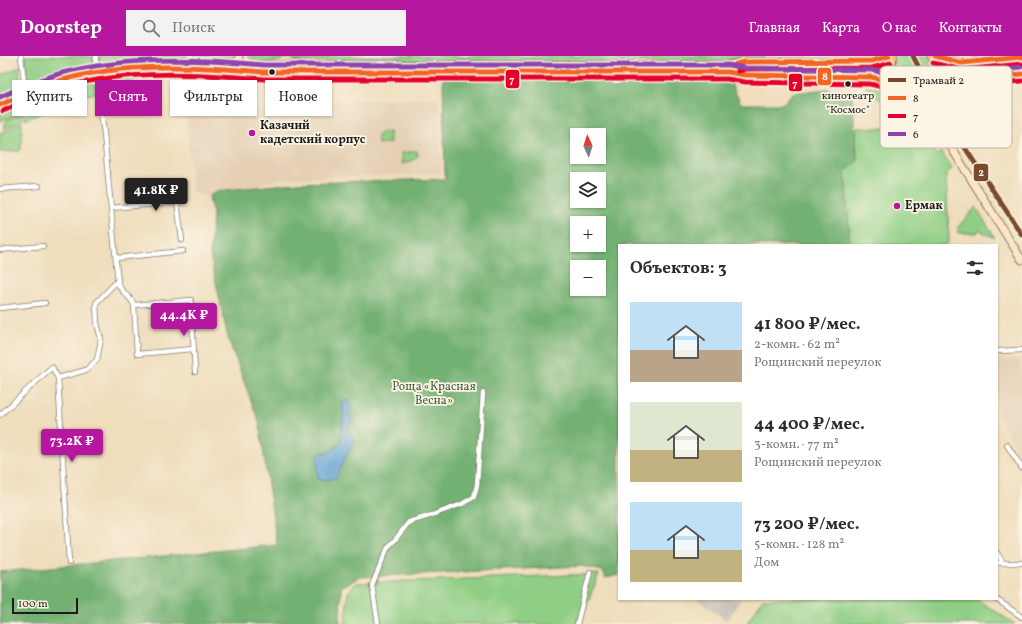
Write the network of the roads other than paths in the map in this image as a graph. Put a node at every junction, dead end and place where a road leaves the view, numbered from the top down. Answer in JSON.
{"nodes":[{"id":1,"x":21,"y":56,"type":"edge"},
{"id":2,"x":96,"y":56,"type":"edge"},
{"id":3,"x":239,"y":56,"type":"edge"},
{"id":4,"x":889,"y":56,"type":"edge"},
{"id":5,"x":894,"y":56,"type":"edge"},
{"id":6,"x":930,"y":56,"type":"edge"},
{"id":7,"x":935,"y":56,"type":"edge"},
{"id":8,"x":1022,"y":57,"type":"edge"},
{"id":9,"x":738,"y":64,"type":"junction"},
{"id":10,"x":890,"y":66,"type":"edge"},
{"id":11,"x":934,"y":66,"type":"edge"},
{"id":12,"x":239,"y":67,"type":"junction"},
{"id":13,"x":96,"y":72,"type":"junction"},
{"id":14,"x":738,"y":74,"type":"junction"},
{"id":15,"x":1022,"y":74,"type":"edge"},
{"id":16,"x":1012,"y":75,"type":"edge"},
{"id":17,"x":880,"y":79,"type":"edge"},
{"id":18,"x":24,"y":80,"type":"edge"},
{"id":19,"x":53,"y":80,"type":"edge"},
{"id":20,"x":12,"y":96,"type":"edge"},
{"id":21,"x":0,"y":101,"type":"edge"},
{"id":22,"x":0,"y":105,"type":"edge"},
{"id":23,"x":951,"y":148,"type":"edge"},
{"id":24,"x":39,"y":186,"type":"dead end"},
{"id":25,"x":0,"y":189,"type":"edge"},
{"id":26,"x":111,"y":208,"type":"junction"},
{"id":27,"x":182,"y":240,"type":"dead end"},
{"id":28,"x":43,"y":246,"type":"dead end"},
{"id":29,"x":0,"y":250,"type":"edge"},
{"id":30,"x":183,"y":251,"type":"dead end"},
{"id":31,"x":116,"y":258,"type":"junction"},
{"id":32,"x":1022,"y":260,"type":"edge"},
{"id":33,"x":118,"y":280,"type":"junction"},
{"id":34,"x":45,"y":303,"type":"dead end"},
{"id":35,"x":134,"y":305,"type":"junction"},
{"id":36,"x":0,"y":308,"type":"edge"},
{"id":37,"x":193,"y":349,"type":"junction"},
{"id":38,"x":1022,"y":350,"type":"edge"},
{"id":39,"x":998,"y":351,"type":"edge"},
{"id":40,"x":195,"y":372,"type":"dead end"},
{"id":41,"x":58,"y":378,"type":"junction"},
{"id":42,"x":483,"y":393,"type":"dead end"},
{"id":43,"x":0,"y":415,"type":"edge"},
{"id":44,"x":1007,"y":445,"type":"dead end"},
{"id":45,"x":1022,"y":468,"type":"edge"},
{"id":46,"x":998,"y":555,"type":"edge"},
{"id":47,"x":69,"y":563,"type":"dead end"},
{"id":48,"x":998,"y":563,"type":"edge"},
{"id":49,"x":1003,"y":563,"type":"junction"},
{"id":50,"x":1022,"y":563,"type":"edge"},
{"id":51,"x":590,"y":572,"type":"dead end"},
{"id":52,"x":997,"y":600,"type":"edge"},
{"id":53,"x":1022,"y":617,"type":"edge"},
{"id":54,"x":378,"y":624,"type":"edge"},
{"id":55,"x":577,"y":624,"type":"edge"}],
"edges":[{"from":1,"to":18,"type":"street"},
{"from":2,"to":13,"type":"street"},
{"from":3,"to":12,"type":"main road"},
{"from":4,"to":9,"type":"main road"},
{"from":5,"to":10,"type":"main road"},
{"from":6,"to":11,"type":"main road"},
{"from":7,"to":8,"type":"main road"},
{"from":9,"to":12,"type":"main road"},
{"from":9,"to":14,"type":"street"},
{"from":12,"to":13,"type":"main road"},
{"from":12,"to":14,"type":"main road"},
{"from":13,"to":19,"type":"main road"},
{"from":13,"to":22,"type":"main road"},
{"from":13,"to":26,"type":"street"},
{"from":14,"to":17,"type":"main road"},
{"from":15,"to":16,"type":"main road"},
{"from":20,"to":21,"type":"main road"},
{"from":23,"to":32,"type":"main road"},
{"from":24,"to":25,"type":"street"},
{"from":26,"to":27,"type":"street"},
{"from":26,"to":31,"type":"street"},
{"from":28,"to":29,"type":"street"},
{"from":30,"to":31,"type":"street"},
{"from":31,"to":33,"type":"street"},
{"from":33,"to":35,"type":"street"},
{"from":33,"to":41,"type":"street"},
{"from":34,"to":36,"type":"street"},
{"from":35,"to":37,"type":"street"},
{"from":35,"to":37,"type":"street"},
{"from":37,"to":40,"type":"street"},
{"from":38,"to":39,"type":"street"},
{"from":41,"to":43,"type":"street"},
{"from":41,"to":47,"type":"street"},
{"from":42,"to":54,"type":"street"},
{"from":44,"to":45,"type":"street"},
{"from":46,"to":49,"type":"street"},
{"from":48,"to":49,"type":"street"},
{"from":49,"to":50,"type":"street"},
{"from":51,"to":55,"type":"street"},
{"from":52,"to":53,"type":"street"}]}
